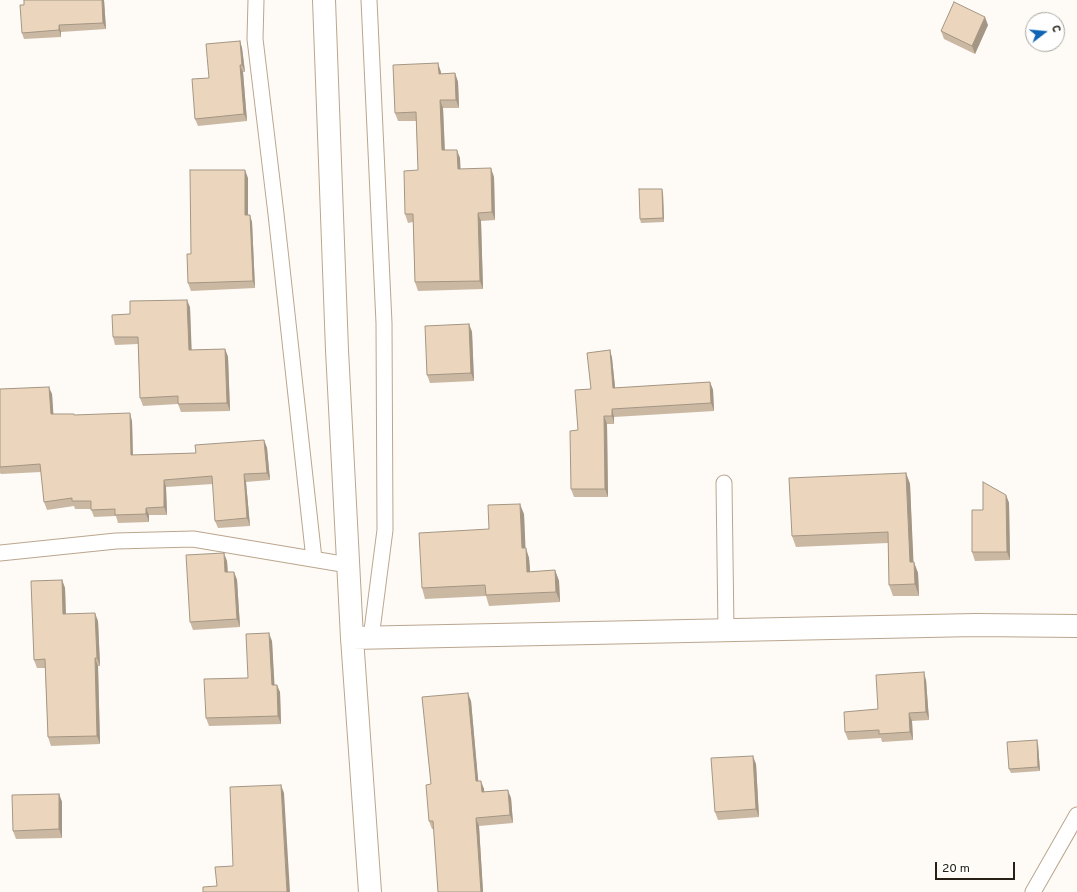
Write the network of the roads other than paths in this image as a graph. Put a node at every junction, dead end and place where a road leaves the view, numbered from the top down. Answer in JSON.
{"nodes":[{"id":1,"x":256,"y":0,"type":"edge"},
{"id":2,"x":324,"y":0,"type":"edge"},
{"id":3,"x":369,"y":0,"type":"edge"},
{"id":4,"x":724,"y":483,"type":"dead end"},
{"id":5,"x":0,"y":553,"type":"edge"},
{"id":6,"x":314,"y":559,"type":"junction"},
{"id":7,"x":348,"y":565,"type":"junction"},
{"id":8,"x":1077,"y":626,"type":"edge"},
{"id":9,"x":726,"y":630,"type":"junction"},
{"id":10,"x":362,"y":638,"type":"junction"},
{"id":11,"x":1077,"y":815,"type":"edge"},
{"id":12,"x":370,"y":892,"type":"edge"},
{"id":13,"x":1032,"y":892,"type":"edge"}],
"edges":[{"from":1,"to":6,"type":"lane"},
{"from":2,"to":7,"type":"street"},
{"from":3,"to":10,"type":"lane"},
{"from":4,"to":9,"type":"lane"},
{"from":5,"to":6,"type":"lane"},
{"from":6,"to":7,"type":"lane"},
{"from":7,"to":10,"type":"street"},
{"from":8,"to":9,"type":"street"},
{"from":9,"to":10,"type":"street"},
{"from":10,"to":12,"type":"street"},
{"from":11,"to":13,"type":"lane"}]}
